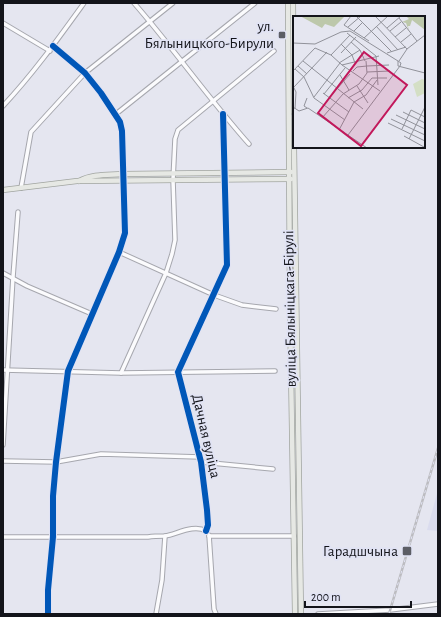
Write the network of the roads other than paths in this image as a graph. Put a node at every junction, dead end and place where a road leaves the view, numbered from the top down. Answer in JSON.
{"nodes":[{"id":1,"x":84,"y":3,"type":"edge"},
{"id":2,"x":134,"y":3,"type":"edge"},
{"id":3,"x":173,"y":3,"type":"edge"},
{"id":4,"x":255,"y":3,"type":"edge"},
{"id":5,"x":288,"y":3,"type":"edge"},
{"id":6,"x":293,"y":3,"type":"edge"},
{"id":7,"x":293,"y":16,"type":"edge"},
{"id":8,"x":150,"y":21,"type":"junction"},
{"id":9,"x":3,"y":23,"type":"edge"},
{"id":10,"x":53,"y":46,"type":"junction"},
{"id":11,"x":50,"y":51,"type":"junction"},
{"id":12,"x":274,"y":51,"type":"dead end"},
{"id":13,"x":181,"y":62,"type":"junction"},
{"id":14,"x":85,"y":73,"type":"junction"},
{"id":15,"x":212,"y":101,"type":"junction"},
{"id":16,"x":3,"y":106,"type":"edge"},
{"id":17,"x":116,"y":114,"type":"junction"},
{"id":18,"x":223,"y":114,"type":"junction"},
{"id":19,"x":249,"y":144,"type":"dead end"},
{"id":20,"x":294,"y":148,"type":"edge"},
{"id":21,"x":289,"y":172,"type":"junction"},
{"id":22,"x":295,"y":172,"type":"junction"},
{"id":23,"x":224,"y":173,"type":"junction"},
{"id":24,"x":122,"y":174,"type":"junction"},
{"id":25,"x":174,"y":174,"type":"junction"},
{"id":26,"x":224,"y":179,"type":"junction"},
{"id":27,"x":289,"y":179,"type":"junction"},
{"id":28,"x":294,"y":179,"type":"junction"},
{"id":29,"x":122,"y":180,"type":"junction"},
{"id":30,"x":174,"y":180,"type":"junction"},
{"id":31,"x":78,"y":181,"type":"junction"},
{"id":32,"x":21,"y":188,"type":"junction"},
{"id":33,"x":3,"y":190,"type":"edge"},
{"id":34,"x":18,"y":212,"type":"dead end"},
{"id":35,"x":119,"y":252,"type":"junction"},
{"id":36,"x":3,"y":273,"type":"edge"},
{"id":37,"x":166,"y":273,"type":"junction"},
{"id":38,"x":13,"y":278,"type":"junction"},
{"id":39,"x":214,"y":295,"type":"junction"},
{"id":40,"x":276,"y":309,"type":"dead end"},
{"id":41,"x":92,"y":314,"type":"junction"},
{"id":42,"x":5,"y":370,"type":"edge"},
{"id":43,"x":68,"y":371,"type":"junction"},
{"id":44,"x":275,"y":371,"type":"dead end"},
{"id":45,"x":178,"y":372,"type":"junction"},
{"id":46,"x":121,"y":373,"type":"junction"},
{"id":47,"x":3,"y":445,"type":"edge"},
{"id":48,"x":200,"y":457,"type":"junction"},
{"id":49,"x":3,"y":461,"type":"edge"},
{"id":50,"x":56,"y":462,"type":"junction"},
{"id":51,"x":201,"y":462,"type":"junction"},
{"id":52,"x":273,"y":469,"type":"dead end"},
{"id":53,"x":206,"y":531,"type":"junction"},
{"id":54,"x":165,"y":536,"type":"junction"},
{"id":55,"x":209,"y":536,"type":"junction"},
{"id":56,"x":294,"y":536,"type":"junction"},
{"id":57,"x":3,"y":537,"type":"edge"},
{"id":58,"x":53,"y":537,"type":"junction"},
{"id":59,"x":438,"y":604,"type":"edge"},
{"id":60,"x":48,"y":614,"type":"edge"},
{"id":61,"x":156,"y":614,"type":"edge"},
{"id":62,"x":216,"y":614,"type":"edge"},
{"id":63,"x":295,"y":614,"type":"edge"},
{"id":64,"x":301,"y":614,"type":"edge"},
{"id":65,"x":318,"y":614,"type":"edge"}],
"edges":[{"from":1,"to":10,"type":"street"},
{"from":2,"to":8,"type":"street"},
{"from":3,"to":8,"type":"street"},
{"from":4,"to":13,"type":"street"},
{"from":5,"to":21,"type":"main road","name":"вуліца Бялыніцкага-Бірулі"},
{"from":6,"to":7,"type":"main road"},
{"from":8,"to":13,"type":"street"},
{"from":8,"to":14,"type":"street"},
{"from":9,"to":11,"type":"street"},
{"from":10,"to":11,"type":"street"},
{"from":10,"to":14,"type":"street"},
{"from":11,"to":16,"type":"street"},
{"from":12,"to":15,"type":"street"},
{"from":13,"to":15,"type":"street"},
{"from":13,"to":17,"type":"street"},
{"from":14,"to":17,"type":"street"},
{"from":14,"to":32,"type":"street"},
{"from":15,"to":18,"type":"street"},
{"from":15,"to":25,"type":"street"},
{"from":17,"to":24,"type":"street"},
{"from":18,"to":19,"type":"street"},
{"from":18,"to":23,"type":"street"},
{"from":20,"to":22,"type":"main road","name":"вуліца Бялыніцкага-Бірулі"},
{"from":21,"to":22,"type":"main road"},
{"from":21,"to":23,"type":"main road"},
{"from":21,"to":27,"type":"main road","name":"вуліца Бялыніцкага-Бірулі"},
{"from":22,"to":28,"type":"main road","name":"вуліца Бялыніцкага-Бірулі"},
{"from":23,"to":25,"type":"main road"},
{"from":23,"to":26,"type":"street"},
{"from":24,"to":25,"type":"main road"},
{"from":24,"to":29,"type":"street"},
{"from":24,"to":31,"type":"main road"},
{"from":25,"to":30,"type":"street"},
{"from":26,"to":27,"type":"main road"},
{"from":26,"to":30,"type":"main road"},
{"from":26,"to":39,"type":"street"},
{"from":27,"to":28,"type":"main road"},
{"from":27,"to":56,"type":"main road","name":"вуліца Бялыніцкага-Бірулі"},
{"from":28,"to":64,"type":"main road","name":"вуліца Бялыніцкага-Бірулі"},
{"from":29,"to":30,"type":"main road"},
{"from":29,"to":31,"type":"main road"},
{"from":29,"to":35,"type":"street"},
{"from":30,"to":37,"type":"street"},
{"from":31,"to":32,"type":"main road"},
{"from":32,"to":33,"type":"main road"},
{"from":34,"to":38,"type":"street"},
{"from":35,"to":37,"type":"street"},
{"from":35,"to":41,"type":"street"},
{"from":36,"to":38,"type":"street"},
{"from":37,"to":39,"type":"street"},
{"from":37,"to":46,"type":"street"},
{"from":38,"to":41,"type":"street"},
{"from":38,"to":42,"type":"street"},
{"from":39,"to":40,"type":"street"},
{"from":39,"to":45,"type":"street"},
{"from":41,"to":43,"type":"street"},
{"from":42,"to":43,"type":"street"},
{"from":42,"to":47,"type":"street"},
{"from":43,"to":46,"type":"street"},
{"from":43,"to":50,"type":"street"},
{"from":44,"to":45,"type":"street"},
{"from":45,"to":46,"type":"street"},
{"from":45,"to":48,"type":"street","name":"Дачная вуліца"},
{"from":48,"to":50,"type":"street"},
{"from":48,"to":51,"type":"street","name":"Дачная вуліца"},
{"from":49,"to":50,"type":"street"},
{"from":50,"to":58,"type":"street"},
{"from":51,"to":52,"type":"street"},
{"from":51,"to":53,"type":"street","name":"Дачная вуліца"},
{"from":53,"to":54,"type":"street"},
{"from":53,"to":55,"type":"street"},
{"from":54,"to":58,"type":"street"},
{"from":54,"to":61,"type":"street"},
{"from":55,"to":56,"type":"street"},
{"from":55,"to":62,"type":"street"},
{"from":56,"to":63,"type":"main road","name":"вуліца Бялыніцкага-Бірулі"},
{"from":57,"to":58,"type":"street"},
{"from":58,"to":60,"type":"street"},
{"from":59,"to":65,"type":"street"}]}
